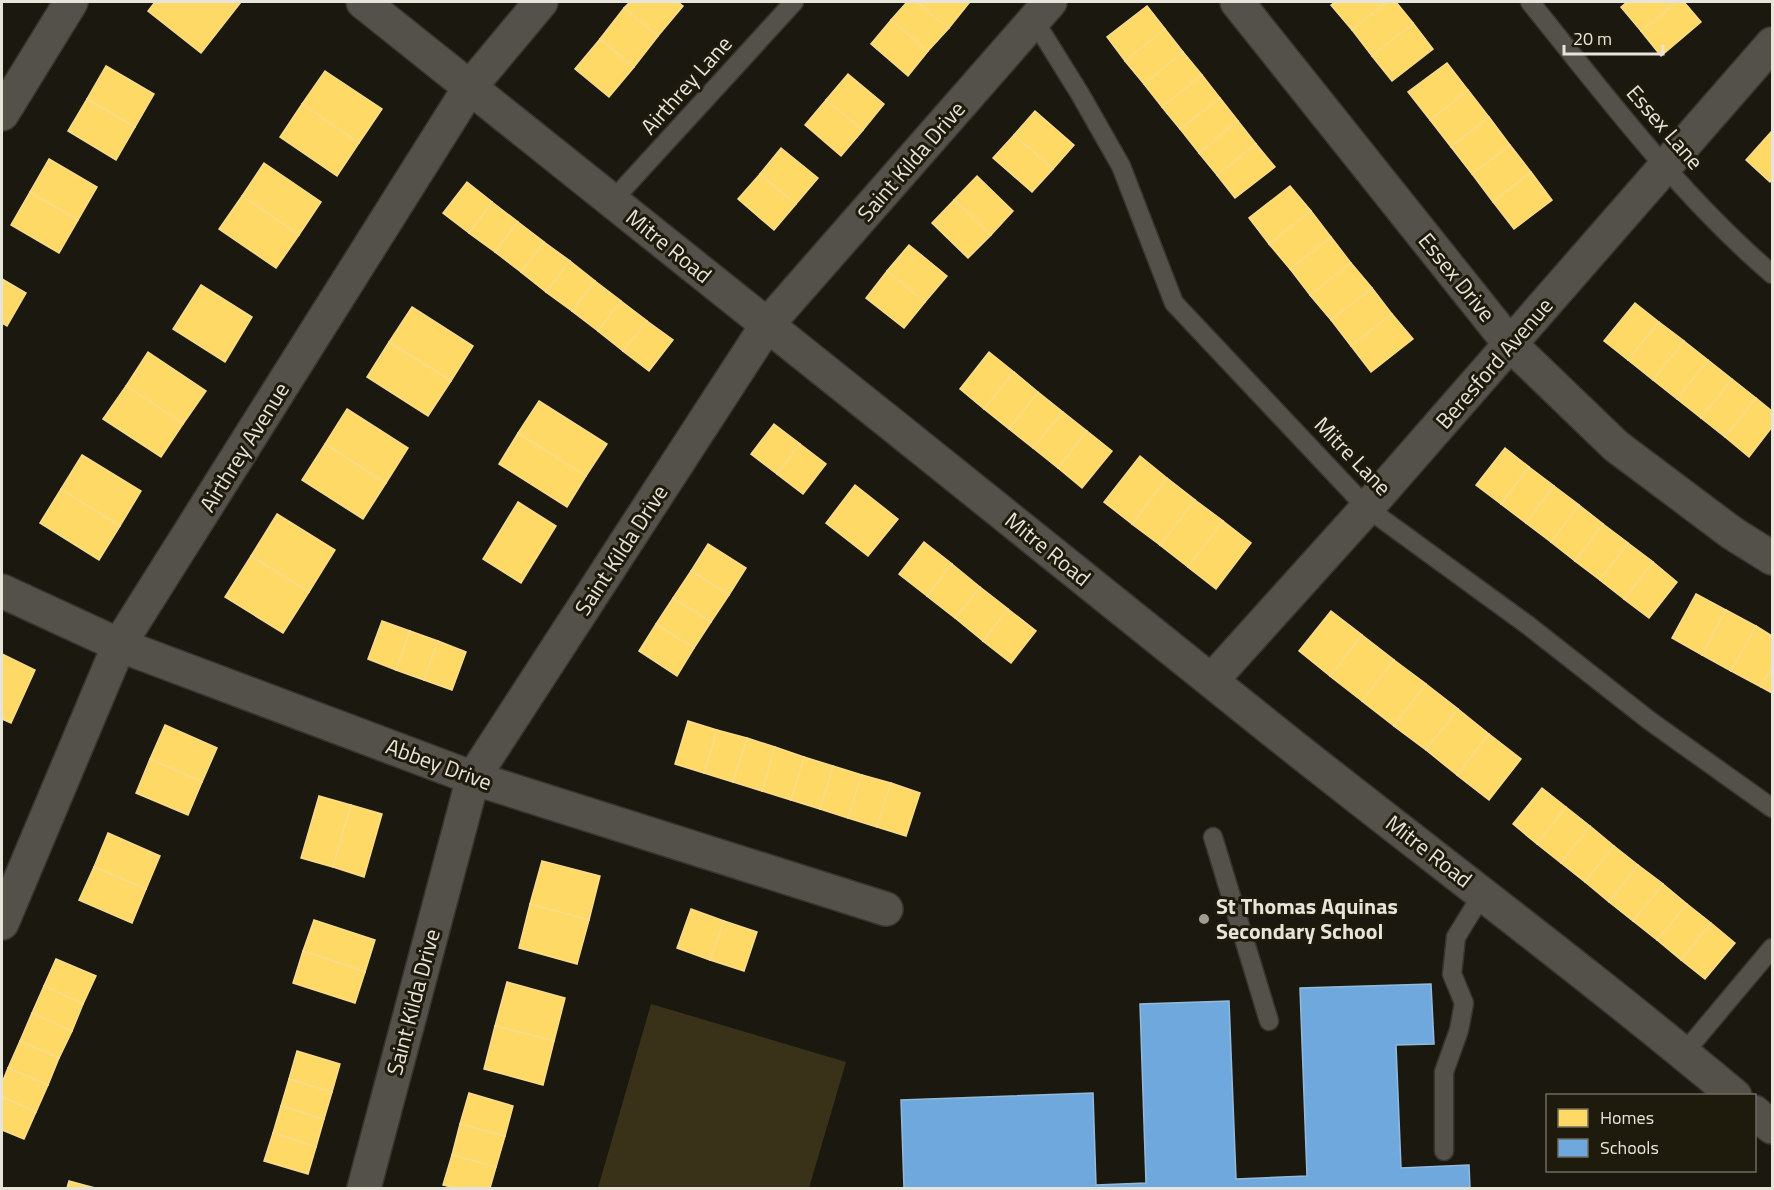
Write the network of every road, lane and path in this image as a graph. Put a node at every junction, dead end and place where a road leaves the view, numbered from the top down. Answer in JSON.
{"nodes":[{"id":1,"x":71,"y":2,"type":"edge"},
{"id":2,"x":363,"y":2,"type":"edge"},
{"id":3,"x":541,"y":2,"type":"edge"},
{"id":4,"x":794,"y":2,"type":"edge"},
{"id":5,"x":1238,"y":2,"type":"edge"},
{"id":6,"x":1530,"y":2,"type":"edge"},
{"id":7,"x":1042,"y":11,"type":"edge"},
{"id":8,"x":1773,"y":44,"type":"edge"},
{"id":9,"x":470,"y":87,"type":"junction"},
{"id":10,"x":2,"y":114,"type":"edge"},
{"id":11,"x":1667,"y":168,"type":"junction"},
{"id":12,"x":613,"y":200,"type":"junction"},
{"id":13,"x":1773,"y":274,"type":"edge"},
{"id":14,"x":767,"y":325,"type":"junction"},
{"id":15,"x":1510,"y":344,"type":"junction"},
{"id":16,"x":1367,"y":508,"type":"junction"},
{"id":17,"x":1773,"y":558,"type":"edge"},
{"id":18,"x":2,"y":591,"type":"edge"},
{"id":19,"x":119,"y":645,"type":"junction"},
{"id":20,"x":1212,"y":680,"type":"junction"},
{"id":21,"x":473,"y":778,"type":"junction"},
{"id":22,"x":1773,"y":808,"type":"edge"},
{"id":23,"x":1213,"y":837,"type":"dead end"},
{"id":24,"x":1484,"y":893,"type":"junction"},
{"id":25,"x":886,"y":909,"type":"dead end"},
{"id":26,"x":2,"y":923,"type":"edge"},
{"id":27,"x":1773,"y":948,"type":"edge"},
{"id":28,"x":1269,"y":1021,"type":"dead end"},
{"id":29,"x":1684,"y":1053,"type":"junction"},
{"id":30,"x":1734,"y":1094,"type":"edge"},
{"id":31,"x":1756,"y":1113,"type":"edge"},
{"id":32,"x":1773,"y":1127,"type":"edge"},
{"id":33,"x":1444,"y":1151,"type":"dead end"},
{"id":34,"x":364,"y":1188,"type":"edge"}],
"edges":[{"from":1,"to":10,"type":"street"},
{"from":2,"to":9,"type":"street","name":"Mitre Road"},
{"from":3,"to":9,"type":"street","name":"Airthrey Avenue"},
{"from":4,"to":12,"type":"lane","name":"Airthrey Lane"},
{"from":5,"to":15,"type":"street","name":"Essex Drive"},
{"from":6,"to":11,"type":"lane","name":"Essex Lane"},
{"from":7,"to":14,"type":"street","name":"Saint Kilda Drive"},
{"from":7,"to":16,"type":"lane","name":"Mitre Lane"},
{"from":8,"to":11,"type":"street","name":"Beresford Avenue"},
{"from":9,"to":12,"type":"street","name":"Mitre Road"},
{"from":9,"to":19,"type":"street","name":"Airthrey Avenue"},
{"from":11,"to":13,"type":"lane","name":"Essex Lane"},
{"from":11,"to":15,"type":"street","name":"Beresford Avenue"},
{"from":12,"to":14,"type":"street","name":"Mitre Road"},
{"from":14,"to":20,"type":"street","name":"Mitre Road"},
{"from":14,"to":21,"type":"street","name":"Saint Kilda Drive"},
{"from":15,"to":16,"type":"street","name":"Beresford Avenue"},
{"from":15,"to":17,"type":"street","name":"Essex Drive"},
{"from":16,"to":20,"type":"street","name":"Beresford Avenue"},
{"from":16,"to":22,"type":"lane","name":"Mitre Lane"},
{"from":18,"to":19,"type":"street","name":"Abbey Drive"},
{"from":19,"to":21,"type":"street","name":"Abbey Drive"},
{"from":19,"to":26,"type":"street","name":"Airthrey Avenue"},
{"from":20,"to":24,"type":"street","name":"Mitre Road"},
{"from":21,"to":25,"type":"street","name":"Abbey Drive"},
{"from":21,"to":34,"type":"street","name":"Saint Kilda Drive"},
{"from":23,"to":28,"type":"lane"},
{"from":24,"to":29,"type":"street","name":"Mitre Road"},
{"from":24,"to":33,"type":"lane"},
{"from":27,"to":29,"type":"lane"},
{"from":29,"to":30,"type":"street","name":"Mitre Road"},
{"from":31,"to":32,"type":"street"}]}
